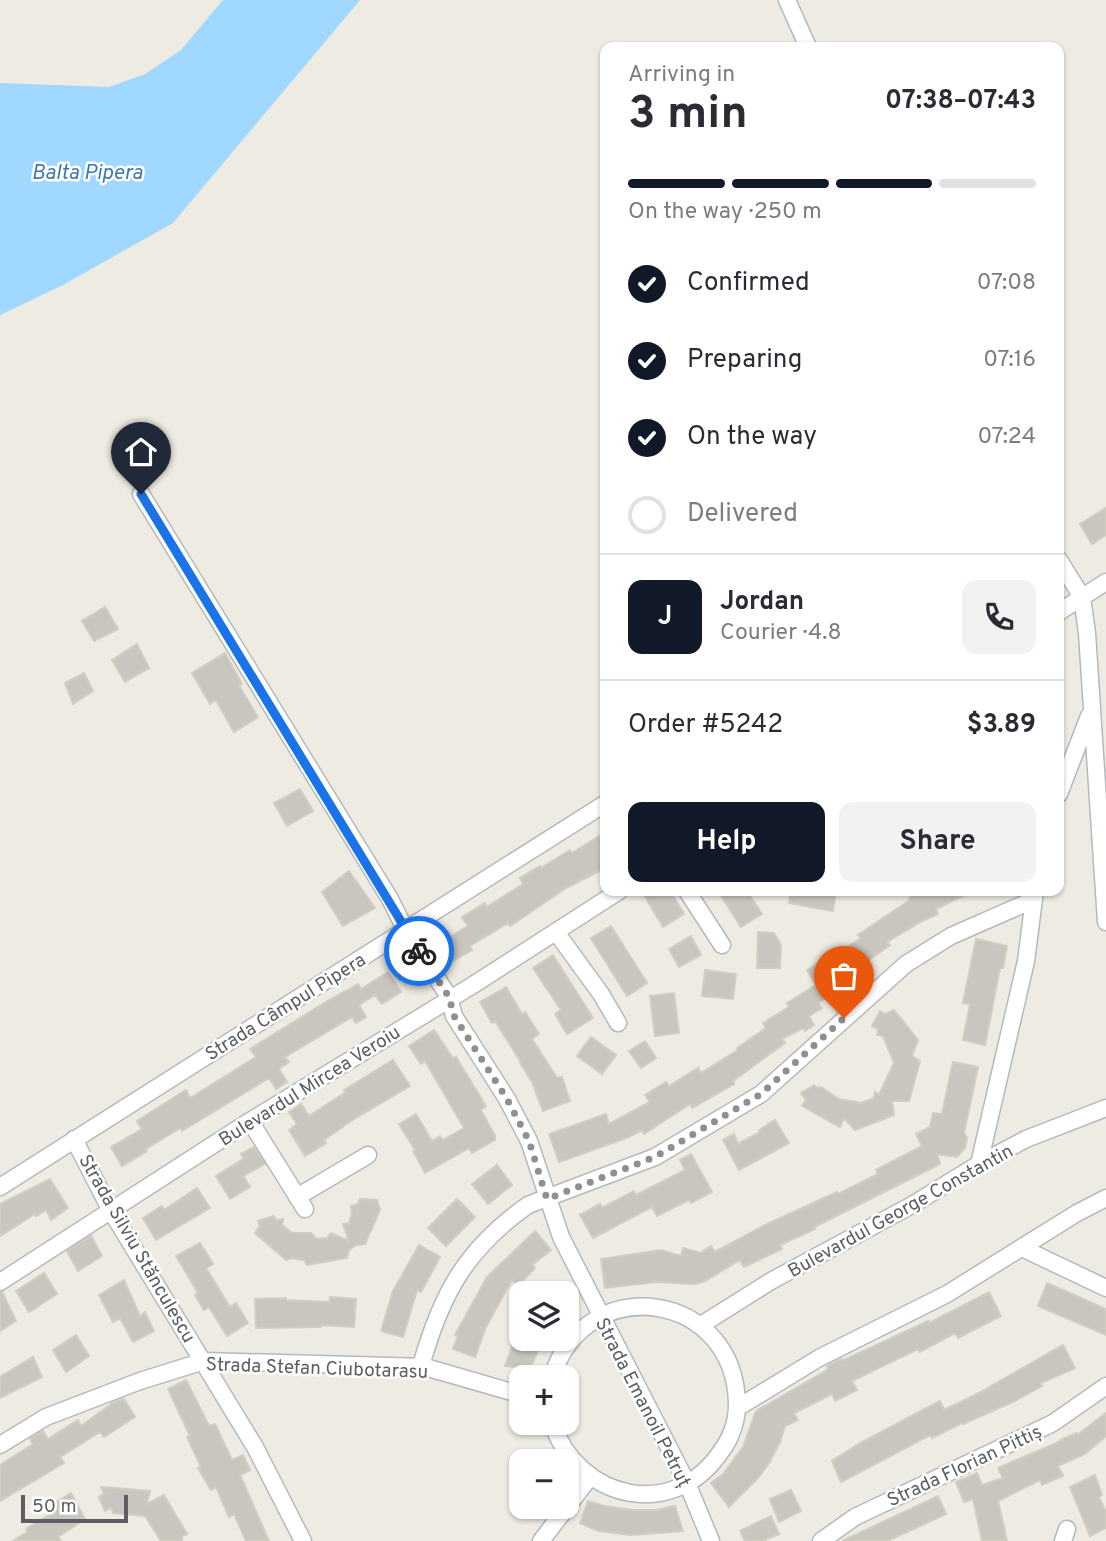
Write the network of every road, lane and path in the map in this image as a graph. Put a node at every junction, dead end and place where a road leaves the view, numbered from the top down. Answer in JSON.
{"nodes":[{"id":1,"x":787,"y":0,"type":"edge"},
{"id":2,"x":806,"y":42,"type":"edge"},
{"id":3,"x":141,"y":494,"type":"dead end"},
{"id":4,"x":1064,"y":568,"type":"edge"},
{"id":5,"x":1106,"y":582,"type":"edge"},
{"id":6,"x":1082,"y":597,"type":"junction"},
{"id":7,"x":1064,"y":608,"type":"edge"},
{"id":8,"x":1092,"y":710,"type":"junction"},
{"id":9,"x":1064,"y":781,"type":"edge"},
{"id":10,"x":600,"y":807,"type":"edge"},
{"id":11,"x":1104,"y":882,"type":"edge"},
{"id":12,"x":611,"y":896,"type":"edge"},
{"id":13,"x":690,"y":896,"type":"edge"},
{"id":14,"x":1033,"y":899,"type":"edge"},
{"id":15,"x":1106,"y":922,"type":"edge"},
{"id":16,"x":405,"y":929,"type":"junction"},
{"id":17,"x":556,"y":932,"type":"junction"},
{"id":18,"x":722,"y":945,"type":"dead end"},
{"id":19,"x":449,"y":997,"type":"junction"},
{"id":20,"x":618,"y":1023,"type":"dead end"},
{"id":21,"x":1106,"y":1108,"type":"edge"},
{"id":22,"x":250,"y":1121,"type":"junction"},
{"id":23,"x":74,"y":1139,"type":"junction"},
{"id":24,"x":368,"y":1154,"type":"dead end"},
{"id":25,"x":979,"y":1164,"type":"junction"},
{"id":26,"x":0,"y":1187,"type":"edge"},
{"id":27,"x":1106,"y":1198,"type":"edge"},
{"id":28,"x":547,"y":1199,"type":"junction"},
{"id":29,"x":111,"y":1211,"type":"junction"},
{"id":30,"x":1022,"y":1248,"type":"junction"},
{"id":31,"x":0,"y":1282,"type":"edge"},
{"id":32,"x":1106,"y":1288,"type":"edge"},
{"id":33,"x":600,"y":1316,"type":"junction"},
{"id":34,"x":701,"y":1325,"type":"junction"},
{"id":35,"x":204,"y":1361,"type":"junction"},
{"id":36,"x":557,"y":1365,"type":"edge"},
{"id":37,"x":421,"y":1366,"type":"junction"},
{"id":38,"x":1106,"y":1387,"type":"edge"},
{"id":39,"x":509,"y":1391,"type":"edge"},
{"id":40,"x":737,"y":1408,"type":"junction"},
{"id":41,"x":557,"y":1435,"type":"edge"},
{"id":42,"x":0,"y":1445,"type":"edge"},
{"id":43,"x":590,"y":1477,"type":"junction"},
{"id":44,"x":687,"y":1483,"type":"junction"},
{"id":45,"x":303,"y":1541,"type":"edge"},
{"id":46,"x":541,"y":1541,"type":"edge"},
{"id":47,"x":711,"y":1541,"type":"edge"},
{"id":48,"x":821,"y":1541,"type":"edge"}],
"edges":[{"from":1,"to":2,"type":"street"},
{"from":3,"to":16,"type":"street","name":"Strada Emanoil Petruț"},
{"from":4,"to":6,"type":"street"},
{"from":5,"to":6,"type":"street"},
{"from":6,"to":7,"type":"street"},
{"from":6,"to":8,"type":"street"},
{"from":8,"to":9,"type":"street"},
{"from":8,"to":11,"type":"street"},
{"from":10,"to":16,"type":"street","name":"Strada Câmpul Pipera"},
{"from":11,"to":15,"type":"street"},
{"from":12,"to":17,"type":"street","name":"Bulevardul Mircea Veroiu"},
{"from":13,"to":18,"type":"street"},
{"from":14,"to":25,"type":"street"},
{"from":14,"to":28,"type":"street"},
{"from":16,"to":19,"type":"street","name":"Strada Emanoil Petruț"},
{"from":16,"to":23,"type":"street","name":"Strada Câmpul Pipera"},
{"from":17,"to":19,"type":"street","name":"Bulevardul Mircea Veroiu"},
{"from":17,"to":20,"type":"street"},
{"from":19,"to":22,"type":"street","name":"Bulevardul Mircea Veroiu"},
{"from":19,"to":28,"type":"street","name":"Strada Emanoil Petruț"},
{"from":21,"to":25,"type":"street","name":"Bulevardul George Constantin"},
{"from":22,"to":24,"type":"street"},
{"from":22,"to":29,"type":"street","name":"Bulevardul Mircea Veroiu"},
{"from":23,"to":26,"type":"street","name":"Strada Câmpul Pipera"},
{"from":23,"to":29,"type":"street","name":"Strada Silviu Stănculescu"},
{"from":25,"to":34,"type":"street","name":"Bulevardul George Constantin"},
{"from":27,"to":30,"type":"street"},
{"from":28,"to":33,"type":"street","name":"Strada Emanoil Petruț"},
{"from":28,"to":37,"type":"street"},
{"from":29,"to":31,"type":"street","name":"Bulevardul Mircea Veroiu"},
{"from":29,"to":35,"type":"street","name":"Strada Silviu Stănculescu"},
{"from":30,"to":32,"type":"street"},
{"from":30,"to":40,"type":"street"},
{"from":33,"to":34,"type":"street"},
{"from":33,"to":36,"type":"street"},
{"from":33,"to":44,"type":"street","name":"Strada Emanoil Petruț"},
{"from":34,"to":40,"type":"street"},
{"from":35,"to":37,"type":"street","name":"Strada Stefan Ciubotarasu"},
{"from":35,"to":42,"type":"street","name":"Strada Stefan Ciubotarasu"},
{"from":35,"to":45,"type":"street","name":"Strada Silviu Stănculescu"},
{"from":37,"to":39,"type":"street","name":"Strada Stefan Ciubotarasu"},
{"from":38,"to":48,"type":"street","name":"Strada Florian Pittiș"},
{"from":40,"to":44,"type":"street"},
{"from":41,"to":43,"type":"street"},
{"from":43,"to":44,"type":"street"},
{"from":43,"to":46,"type":"street"},
{"from":44,"to":47,"type":"street","name":"Strada Emanoil Petruț"}]}
